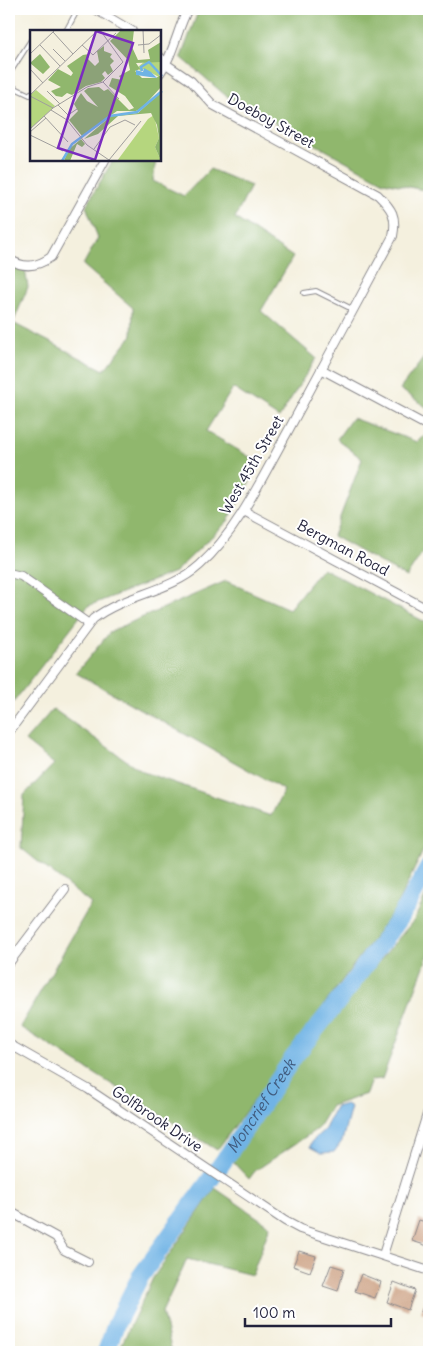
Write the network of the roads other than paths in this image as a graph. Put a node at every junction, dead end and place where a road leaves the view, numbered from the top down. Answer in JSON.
{"nodes":[{"id":1,"x":78,"y":9,"type":"edge"},
{"id":2,"x":95,"y":9,"type":"edge"},
{"id":3,"x":188,"y":9,"type":"edge"},
{"id":4,"x":67,"y":30,"type":"edge"},
{"id":5,"x":130,"y":30,"type":"edge"},
{"id":6,"x":30,"y":41,"type":"edge"},
{"id":7,"x":161,"y":58,"type":"edge"},
{"id":8,"x":166,"y":64,"type":"junction"},
{"id":9,"x":10,"y":71,"type":"edge"},
{"id":10,"x":161,"y":72,"type":"edge"},
{"id":11,"x":9,"y":77,"type":"edge"},
{"id":12,"x":9,"y":82,"type":"edge"},
{"id":13,"x":30,"y":95,"type":"edge"},
{"id":14,"x":104,"y":161,"type":"edge"},
{"id":15,"x":378,"y":195,"type":"joint"},
{"id":16,"x":9,"y":259,"type":"edge"},
{"id":17,"x":304,"y":293,"type":"dead end"},
{"id":18,"x":354,"y":310,"type":"junction"},
{"id":19,"x":321,"y":370,"type":"junction"},
{"id":20,"x":424,"y":424,"type":"dead end"},
{"id":21,"x":244,"y":511,"type":"junction"},
{"id":22,"x":9,"y":573,"type":"edge"},
{"id":23,"x":429,"y":610,"type":"edge"},
{"id":24,"x":89,"y":624,"type":"junction"},
{"id":25,"x":9,"y":732,"type":"edge"},
{"id":26,"x":66,"y":889,"type":"dead end"},
{"id":27,"x":9,"y":963,"type":"edge"},
{"id":28,"x":9,"y":1044,"type":"edge"},
{"id":29,"x":429,"y":1108,"type":"edge"},
{"id":30,"x":9,"y":1211,"type":"edge"},
{"id":31,"x":383,"y":1255,"type":"junction"},
{"id":32,"x":88,"y":1262,"type":"dead end"},
{"id":33,"x":429,"y":1271,"type":"edge"}],
"edges":[{"from":1,"to":4,"type":"lane"},
{"from":2,"to":5,"type":"street"},
{"from":3,"to":8,"type":"street"},
{"from":6,"to":9,"type":"lane"},
{"from":7,"to":8,"type":"street","name":"Doeboy Street"},
{"from":8,"to":10,"type":"street"},
{"from":8,"to":15,"type":"street","name":"Doeboy Street"},
{"from":9,"to":11,"type":"lane"},
{"from":12,"to":13,"type":"lane"},
{"from":14,"to":16,"type":"street"},
{"from":15,"to":18,"type":"street","name":"West 45th Street"},
{"from":17,"to":18,"type":"lane"},
{"from":18,"to":19,"type":"street","name":"West 45th Street"},
{"from":19,"to":20,"type":"street"},
{"from":19,"to":21,"type":"street","name":"West 45th Street"},
{"from":21,"to":23,"type":"street","name":"Bergman Road"},
{"from":21,"to":24,"type":"street","name":"West 45th Street"},
{"from":22,"to":24,"type":"street"},
{"from":24,"to":25,"type":"street","name":"West 45th Street"},
{"from":26,"to":27,"type":"street"},
{"from":28,"to":31,"type":"street","name":"Golfbrook Drive"},
{"from":29,"to":31,"type":"street"},
{"from":30,"to":32,"type":"street"},
{"from":31,"to":33,"type":"street","name":"Golfbrook Drive"}]}
